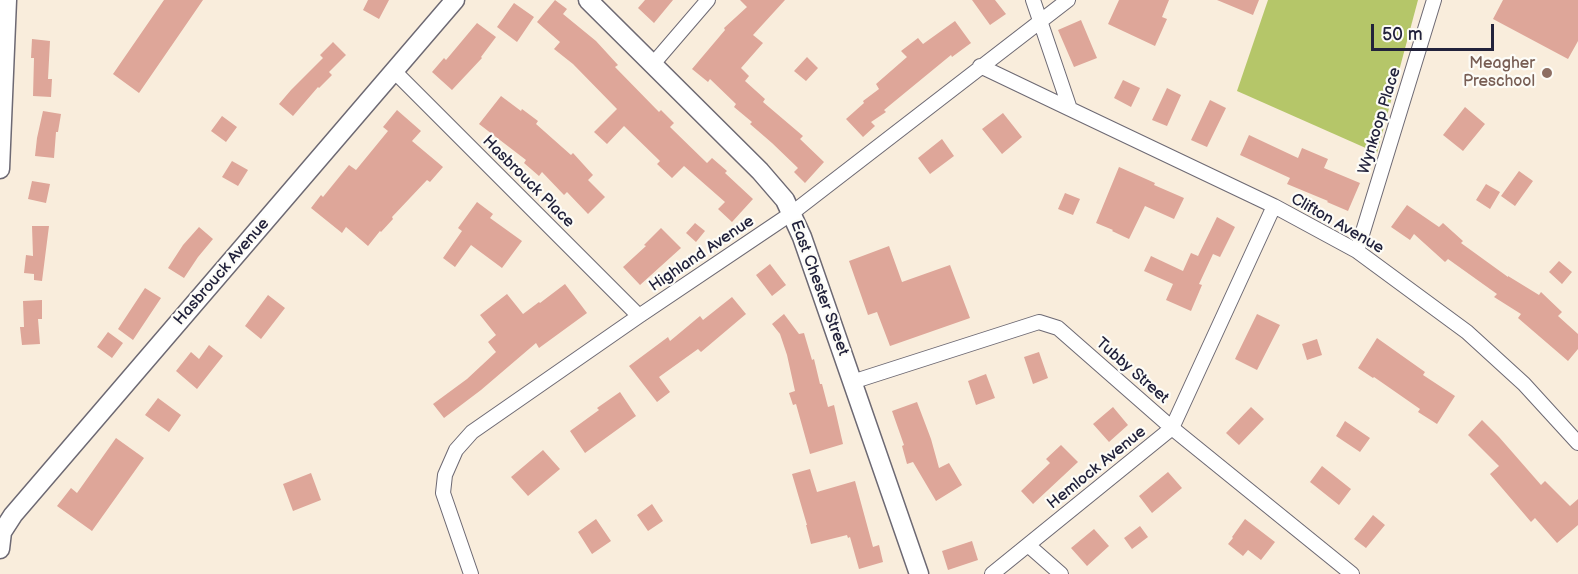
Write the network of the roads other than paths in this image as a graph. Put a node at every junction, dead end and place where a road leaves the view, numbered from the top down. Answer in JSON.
{"nodes":[{"id":1,"x":7,"y":0,"type":"edge"},
{"id":2,"x":455,"y":0,"type":"edge"},
{"id":3,"x":588,"y":0,"type":"edge"},
{"id":4,"x":708,"y":0,"type":"edge"},
{"id":5,"x":1033,"y":0,"type":"edge"},
{"id":6,"x":1068,"y":0,"type":"edge"},
{"id":7,"x":1434,"y":0,"type":"edge"},
{"id":8,"x":1040,"y":21,"type":"junction"},
{"id":9,"x":653,"y":64,"type":"junction"},
{"id":10,"x":980,"y":66,"type":"junction"},
{"id":11,"x":394,"y":71,"type":"junction"},
{"id":12,"x":1070,"y":109,"type":"junction"},
{"id":13,"x":0,"y":170,"type":"edge"},
{"id":14,"x":1274,"y":206,"type":"junction"},
{"id":15,"x":792,"y":213,"type":"junction"},
{"id":16,"x":1357,"y":251,"type":"junction"},
{"id":17,"x":639,"y":316,"type":"junction"},
{"id":18,"x":852,"y":382,"type":"junction"},
{"id":19,"x":1172,"y":428,"type":"junction"},
{"id":20,"x":1578,"y":443,"type":"edge"},
{"id":21,"x":1028,"y":545,"type":"junction"},
{"id":22,"x":0,"y":549,"type":"edge"},
{"id":23,"x":471,"y":574,"type":"edge"},
{"id":24,"x":919,"y":574,"type":"edge"},
{"id":25,"x":992,"y":574,"type":"edge"},
{"id":26,"x":1061,"y":574,"type":"edge"},
{"id":27,"x":1352,"y":574,"type":"edge"}],
"edges":[{"from":1,"to":13,"type":"main road"},
{"from":2,"to":11,"type":"main road","name":"Hasbrouck Avenue"},
{"from":3,"to":9,"type":"main road","name":"East Chester Street"},
{"from":4,"to":9,"type":"street"},
{"from":5,"to":8,"type":"street"},
{"from":6,"to":8,"type":"street","name":"Highland Avenue"},
{"from":7,"to":16,"type":"street","name":"Wynkoop Place"},
{"from":8,"to":10,"type":"street","name":"Highland Avenue"},
{"from":8,"to":12,"type":"street"},
{"from":9,"to":15,"type":"main road","name":"East Chester Street"},
{"from":10,"to":12,"type":"street","name":"Clifton Avenue"},
{"from":10,"to":15,"type":"street","name":"Highland Avenue"},
{"from":11,"to":17,"type":"street","name":"Hasbrouck Place"},
{"from":11,"to":22,"type":"main road","name":"Hasbrouck Avenue"},
{"from":12,"to":14,"type":"street","name":"Clifton Avenue"},
{"from":14,"to":16,"type":"street","name":"Clifton Avenue"},
{"from":14,"to":19,"type":"street","name":"Hemlock Avenue"},
{"from":15,"to":17,"type":"street","name":"Highland Avenue"},
{"from":15,"to":18,"type":"main road","name":"East Chester Street"},
{"from":16,"to":20,"type":"street","name":"Clifton Avenue"},
{"from":17,"to":23,"type":"street","name":"Highland Avenue"},
{"from":18,"to":19,"type":"street","name":"Tubby Street"},
{"from":18,"to":24,"type":"main road","name":"East Chester Street"},
{"from":19,"to":21,"type":"street","name":"Hemlock Avenue"},
{"from":19,"to":27,"type":"street","name":"Tubby Street"},
{"from":21,"to":25,"type":"street","name":"Hemlock Avenue"},
{"from":21,"to":26,"type":"street"}]}
